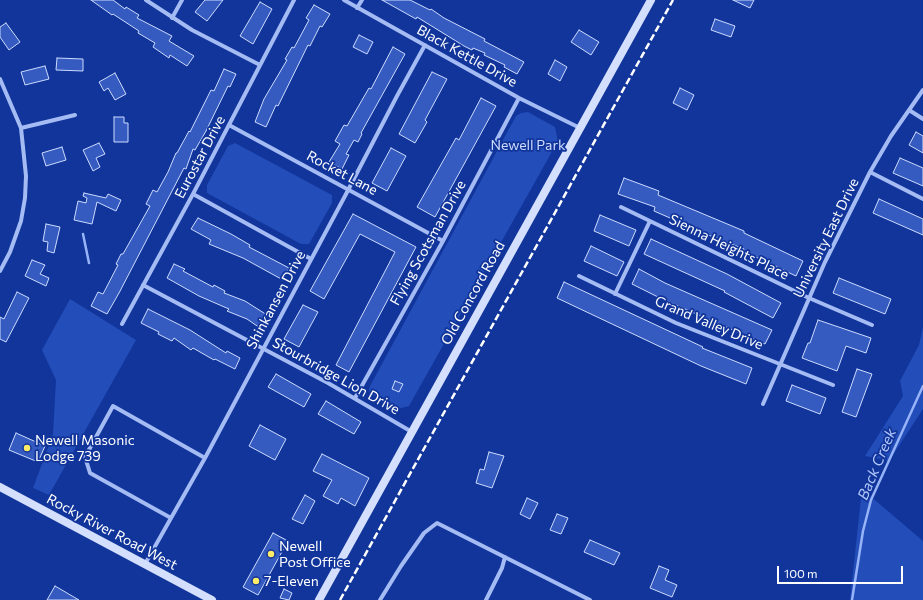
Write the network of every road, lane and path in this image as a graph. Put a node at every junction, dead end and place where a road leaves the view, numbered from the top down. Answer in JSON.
{"nodes":[{"id":1,"x":146,"y":0,"type":"edge"},
{"id":2,"x":182,"y":0,"type":"edge"},
{"id":3,"x":294,"y":0,"type":"edge"},
{"id":4,"x":344,"y":0,"type":"edge"},
{"id":5,"x":362,"y":0,"type":"edge"},
{"id":6,"x":651,"y":0,"type":"edge"},
{"id":7,"x":357,"y":8,"type":"junction"},
{"id":8,"x":172,"y":18,"type":"junction"},
{"id":9,"x":425,"y":45,"type":"junction"},
{"id":10,"x":260,"y":65,"type":"junction"},
{"id":11,"x":0,"y":79,"type":"edge"},
{"id":12,"x":923,"y":90,"type":"edge"},
{"id":13,"x":519,"y":98,"type":"junction"},
{"id":14,"x":909,"y":110,"type":"junction"},
{"id":15,"x":75,"y":115,"type":"dead end"},
{"id":16,"x":923,"y":119,"type":"edge"},
{"id":17,"x":229,"y":125,"type":"junction"},
{"id":18,"x":20,"y":128,"type":"junction"},
{"id":19,"x":580,"y":128,"type":"junction"},
{"id":20,"x":870,"y":172,"type":"junction"},
{"id":21,"x":348,"y":190,"type":"junction"},
{"id":22,"x":193,"y":194,"type":"junction"},
{"id":23,"x":923,"y":199,"type":"edge"},
{"id":24,"x":621,"y":208,"type":"dead end"},
{"id":25,"x":650,"y":221,"type":"junction"},
{"id":26,"x":443,"y":241,"type":"junction"},
{"id":27,"x":311,"y":259,"type":"junction"},
{"id":28,"x":0,"y":271,"type":"edge"},
{"id":29,"x":579,"y":276,"type":"dead end"},
{"id":30,"x":143,"y":285,"type":"junction"},
{"id":31,"x":616,"y":294,"type":"junction"},
{"id":32,"x":809,"y":298,"type":"junction"},
{"id":33,"x":122,"y":324,"type":"dead end"},
{"id":34,"x":872,"y":325,"type":"dead end"},
{"id":35,"x":264,"y":349,"type":"junction"},
{"id":36,"x":780,"y":365,"type":"junction"},
{"id":37,"x":833,"y":385,"type":"dead end"},
{"id":38,"x":355,"y":398,"type":"junction"},
{"id":39,"x":763,"y":404,"type":"dead end"},
{"id":40,"x":412,"y":432,"type":"junction"},
{"id":41,"x":205,"y":458,"type":"junction"},
{"id":42,"x":0,"y":488,"type":"edge"},
{"id":43,"x":171,"y":518,"type":"junction"},
{"id":44,"x":506,"y":557,"type":"junction"},
{"id":45,"x":145,"y":565,"type":"junction"},
{"id":46,"x":212,"y":600,"type":"edge"},
{"id":47,"x":319,"y":600,"type":"edge"},
{"id":48,"x":380,"y":600,"type":"edge"},
{"id":49,"x":486,"y":600,"type":"edge"},
{"id":50,"x":590,"y":600,"type":"edge"}],
"edges":[{"from":1,"to":8,"type":"street"},
{"from":2,"to":8,"type":"street"},
{"from":3,"to":10,"type":"street","name":"Eurostar Drive"},
{"from":4,"to":7,"type":"street","name":"Black Kettle Drive"},
{"from":5,"to":7,"type":"street"},
{"from":6,"to":19,"type":"street","name":"Old Concord Road"},
{"from":7,"to":9,"type":"street","name":"Black Kettle Drive"},
{"from":8,"to":10,"type":"street"},
{"from":9,"to":13,"type":"street","name":"Black Kettle Drive"},
{"from":9,"to":21,"type":"street","name":"Shinkansen Drive"},
{"from":10,"to":17,"type":"street","name":"Eurostar Drive"},
{"from":11,"to":18,"type":"street"},
{"from":12,"to":14,"type":"street","name":"University East Drive"},
{"from":13,"to":19,"type":"street","name":"Black Kettle Drive"},
{"from":13,"to":26,"type":"street","name":"Flying Scotsman Drive"},
{"from":14,"to":16,"type":"street"},
{"from":14,"to":20,"type":"street","name":"University East Drive"},
{"from":15,"to":18,"type":"street"},
{"from":17,"to":21,"type":"street","name":"Rocket Lane"},
{"from":17,"to":22,"type":"street","name":"Eurostar Drive"},
{"from":18,"to":28,"type":"street"},
{"from":19,"to":40,"type":"street","name":"Old Concord Road"},
{"from":20,"to":23,"type":"street"},
{"from":20,"to":32,"type":"street","name":"University East Drive"},
{"from":21,"to":26,"type":"street","name":"Rocket Lane"},
{"from":21,"to":27,"type":"street","name":"Shinkansen Drive"},
{"from":22,"to":27,"type":"street"},
{"from":22,"to":30,"type":"street","name":"Eurostar Drive"},
{"from":24,"to":25,"type":"street","name":"Sienna Heights Place"},
{"from":25,"to":31,"type":"street"},
{"from":25,"to":32,"type":"street","name":"Sienna Heights Place"},
{"from":26,"to":38,"type":"street","name":"Flying Scotsman Drive"},
{"from":27,"to":35,"type":"street","name":"Shinkansen Drive"},
{"from":29,"to":31,"type":"street","name":"Grand Valley Drive"},
{"from":30,"to":33,"type":"street","name":"Eurostar Drive"},
{"from":30,"to":35,"type":"street","name":"Stourbridge Lion Drive"},
{"from":31,"to":36,"type":"street","name":"Grand Valley Drive"},
{"from":32,"to":34,"type":"street","name":"Sienna Heights Place"},
{"from":32,"to":36,"type":"street","name":"University East Drive"},
{"from":35,"to":38,"type":"street","name":"Stourbridge Lion Drive"},
{"from":35,"to":41,"type":"street","name":"Shinkansen Drive"},
{"from":36,"to":37,"type":"street","name":"Grand Valley Drive"},
{"from":36,"to":39,"type":"street","name":"University East Drive"},
{"from":38,"to":40,"type":"street","name":"Stourbridge Lion Drive"},
{"from":40,"to":47,"type":"street","name":"Old Concord Road"},
{"from":41,"to":43,"type":"street","name":"Shinkansen Drive"},
{"from":41,"to":43,"type":"street"},
{"from":42,"to":45,"type":"street","name":"Rocky River Road West"},
{"from":43,"to":45,"type":"street","name":"Shinkansen Drive"},
{"from":44,"to":48,"type":"street"},
{"from":44,"to":49,"type":"street"},
{"from":44,"to":50,"type":"street"},
{"from":45,"to":46,"type":"street","name":"Rocky River Road West"}]}
